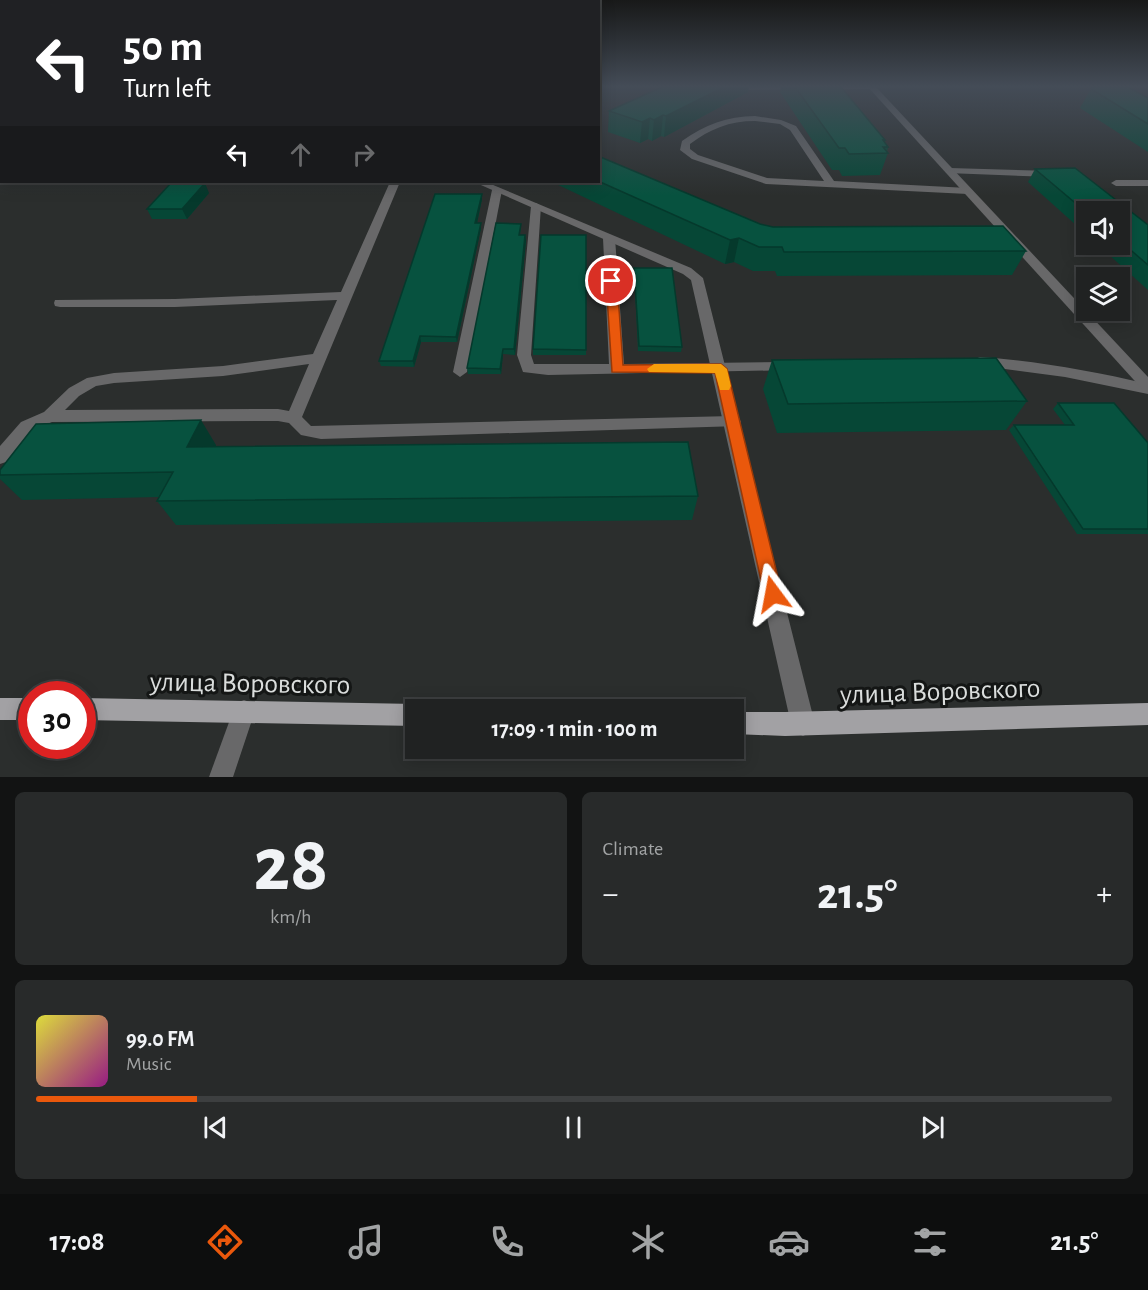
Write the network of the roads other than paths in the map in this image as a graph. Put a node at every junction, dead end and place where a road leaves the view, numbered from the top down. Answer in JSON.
{"nodes":[{"id":1,"x":719,"y":123,"type":"edge"},
{"id":2,"x":785,"y":123,"type":"edge"},
{"id":3,"x":906,"y":123,"type":"edge"},
{"id":4,"x":950,"y":171,"type":"junction"},
{"id":5,"x":1065,"y":175,"type":"edge"},
{"id":6,"x":394,"y":183,"type":"edge"},
{"id":7,"x":481,"y":183,"type":"edge"},
{"id":8,"x":1116,"y":183,"type":"dead end"},
{"id":9,"x":1148,"y":183,"type":"edge"},
{"id":10,"x":832,"y":186,"type":"junction"},
{"id":11,"x":497,"y":190,"type":"junction"},
{"id":12,"x":968,"y":191,"type":"junction"},
{"id":13,"x":536,"y":206,"type":"junction"},
{"id":14,"x":609,"y":238,"type":"junction"},
{"id":15,"x":347,"y":296,"type":"junction"},
{"id":16,"x":60,"y":303,"type":"dead end"},
{"id":17,"x":318,"y":358,"type":"junction"},
{"id":18,"x":968,"y":362,"type":"edge"},
{"id":19,"x":804,"y":366,"type":"edge"},
{"id":20,"x":617,"y":369,"type":"junction"},
{"id":21,"x":721,"y":369,"type":"junction"},
{"id":22,"x":460,"y":372,"type":"dead end"},
{"id":23,"x":1148,"y":388,"type":"edge"},
{"id":24,"x":50,"y":416,"type":"junction"},
{"id":25,"x":294,"y":418,"type":"junction"},
{"id":26,"x":733,"y":422,"type":"junction"},
{"id":27,"x":0,"y":457,"type":"edge"},
{"id":28,"x":0,"y":708,"type":"edge"},
{"id":29,"x":18,"y":709,"type":"edge"},
{"id":30,"x":96,"y":710,"type":"edge"},
{"id":31,"x":244,"y":711,"type":"junction"},
{"id":32,"x":1148,"y":714,"type":"edge"},
{"id":33,"x":405,"y":715,"type":"edge"},
{"id":34,"x":744,"y":723,"type":"edge"},
{"id":35,"x":803,"y":724,"type":"junction"},
{"id":36,"x":221,"y":777,"type":"edge"}],
"edges":[{"from":1,"to":10,"type":"street"},
{"from":2,"to":10,"type":"street"},
{"from":3,"to":4,"type":"street"},
{"from":4,"to":5,"type":"street"},
{"from":4,"to":12,"type":"street"},
{"from":6,"to":15,"type":"street"},
{"from":7,"to":11,"type":"street"},
{"from":8,"to":9,"type":"street"},
{"from":10,"to":12,"type":"street"},
{"from":11,"to":13,"type":"street"},
{"from":11,"to":22,"type":"street"},
{"from":12,"to":23,"type":"street"},
{"from":13,"to":14,"type":"street"},
{"from":13,"to":20,"type":"street"},
{"from":14,"to":20,"type":"street"},
{"from":14,"to":21,"type":"street"},
{"from":15,"to":16,"type":"street"},
{"from":15,"to":17,"type":"street"},
{"from":17,"to":24,"type":"street"},
{"from":17,"to":25,"type":"street"},
{"from":18,"to":23,"type":"street"},
{"from":19,"to":21,"type":"street"},
{"from":20,"to":21,"type":"street"},
{"from":21,"to":26,"type":"street"},
{"from":24,"to":25,"type":"street"},
{"from":24,"to":27,"type":"street"},
{"from":25,"to":26,"type":"street"},
{"from":26,"to":35,"type":"street"},
{"from":28,"to":29,"type":"main road"},
{"from":30,"to":31,"type":"main road","name":"улица Воровского"},
{"from":31,"to":33,"type":"main road","name":"улица Воровского"},
{"from":31,"to":36,"type":"street"},
{"from":32,"to":35,"type":"main road","name":"улица Воровского"},
{"from":34,"to":35,"type":"main road","name":"улица Воровского"}]}
